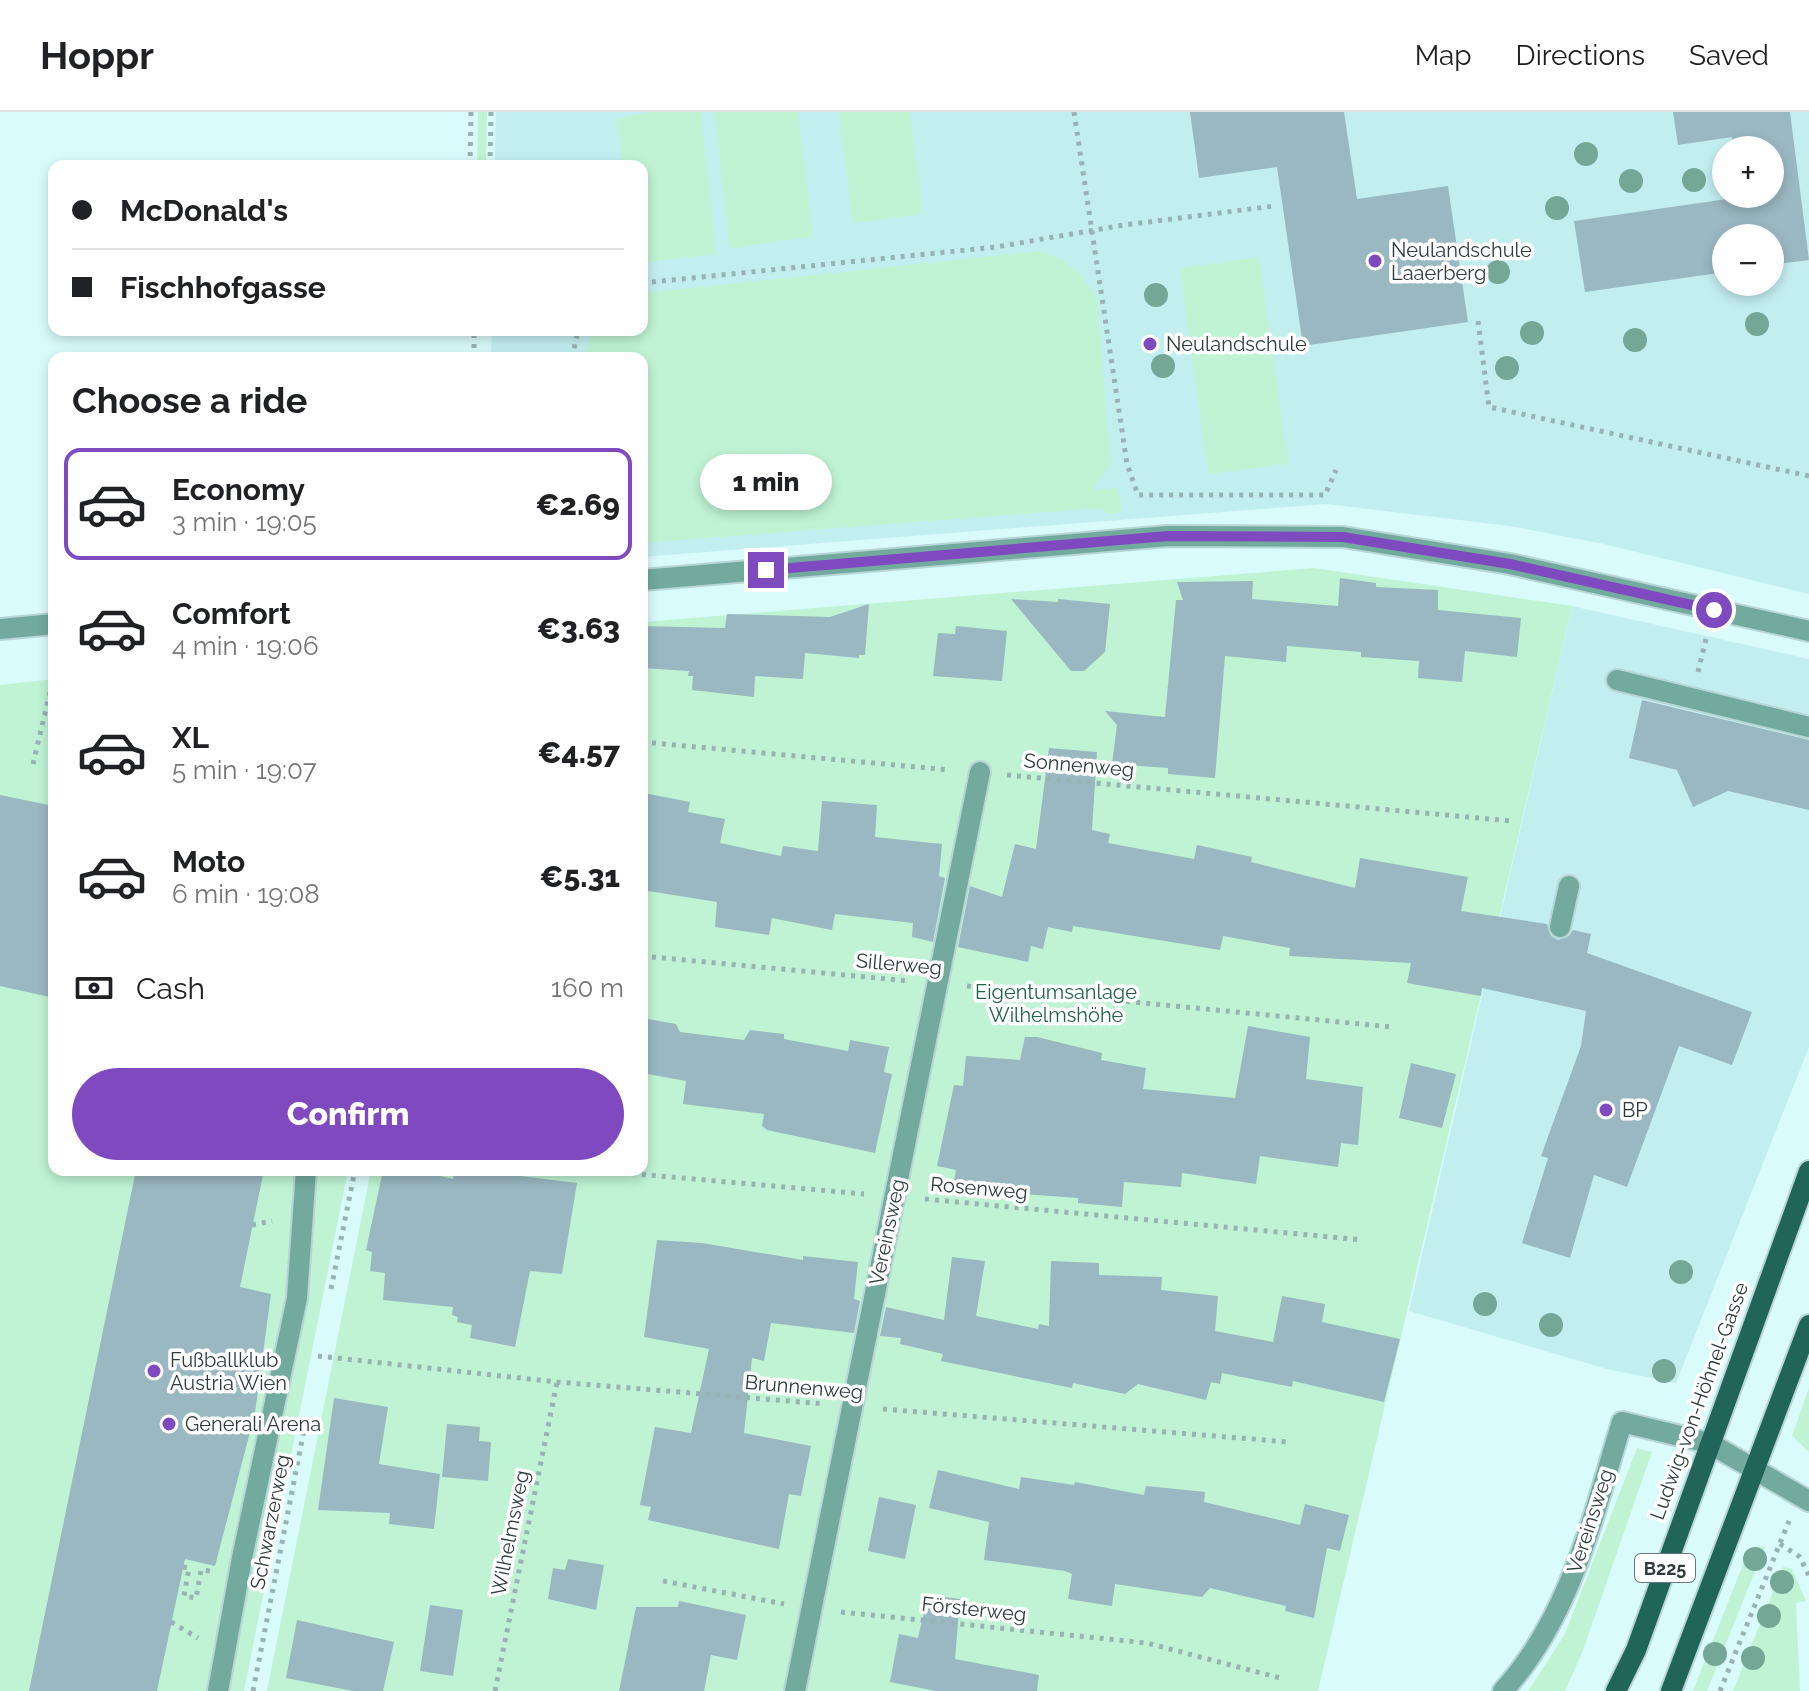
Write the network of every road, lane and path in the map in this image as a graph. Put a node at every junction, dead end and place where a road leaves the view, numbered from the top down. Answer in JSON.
{"nodes":[{"id":1,"x":471,"y":112,"type":"edge"},
{"id":2,"x":491,"y":112,"type":"edge"},
{"id":3,"x":1074,"y":112,"type":"edge"},
{"id":4,"x":470,"y":160,"type":"edge"},
{"id":5,"x":490,"y":160,"type":"edge"},
{"id":6,"x":1274,"y":206,"type":"dead end"},
{"id":7,"x":1091,"y":230,"type":"junction"},
{"id":8,"x":648,"y":282,"type":"edge"},
{"id":9,"x":1478,"y":321,"type":"dead end"},
{"id":10,"x":1336,"y":470,"type":"dead end"},
{"id":11,"x":1809,"y":476,"type":"edge"},
{"id":12,"x":648,"y":579,"type":"edge"},
{"id":13,"x":1714,"y":610,"type":"junction"},
{"id":14,"x":48,"y":625,"type":"edge"},
{"id":15,"x":0,"y":629,"type":"edge"},
{"id":16,"x":1809,"y":631,"type":"edge"},
{"id":17,"x":1711,"y":677,"type":"dead end"},
{"id":18,"x":1617,"y":680,"type":"dead end"},
{"id":19,"x":48,"y":700,"type":"edge"},
{"id":20,"x":1809,"y":727,"type":"edge"},
{"id":21,"x":648,"y":743,"type":"edge"},
{"id":22,"x":33,"y":764,"type":"dead end"},
{"id":23,"x":980,"y":772,"type":"junction"},
{"id":24,"x":1512,"y":821,"type":"dead end"},
{"id":25,"x":1569,"y":886,"type":"dead end"},
{"id":26,"x":1560,"y":927,"type":"dead end"},
{"id":27,"x":648,"y":957,"type":"edge"},
{"id":28,"x":939,"y":984,"type":"junction"},
{"id":29,"x":1392,"y":1027,"type":"dead end"},
{"id":30,"x":1809,"y":1171,"type":"edge"},
{"id":31,"x":648,"y":1175,"type":"edge"},
{"id":32,"x":306,"y":1176,"type":"edge"},
{"id":33,"x":354,"y":1176,"type":"edge"},
{"id":34,"x":895,"y":1197,"type":"junction"},
{"id":35,"x":1363,"y":1240,"type":"dead end"},
{"id":36,"x":330,"y":1293,"type":"dead end"},
{"id":37,"x":1809,"y":1325,"type":"edge"},
{"id":38,"x":320,"y":1344,"type":"dead end"},
{"id":39,"x":318,"y":1356,"type":"junction"},
{"id":40,"x":315,"y":1369,"type":"dead end"},
{"id":41,"x":557,"y":1382,"type":"junction"},
{"id":42,"x":850,"y":1406,"type":"junction"},
{"id":43,"x":306,"y":1421,"type":"dead end"},
{"id":44,"x":1288,"y":1442,"type":"dead end"},
{"id":45,"x":1709,"y":1443,"type":"junction"},
{"id":46,"x":1756,"y":1469,"type":"junction"},
{"id":47,"x":1809,"y":1501,"type":"edge"},
{"id":48,"x":1787,"y":1527,"type":"dead end"},
{"id":49,"x":1780,"y":1544,"type":"junction"},
{"id":50,"x":183,"y":1567,"type":"dead end"},
{"id":51,"x":201,"y":1570,"type":"dead end"},
{"id":52,"x":1809,"y":1576,"type":"edge"},
{"id":53,"x":663,"y":1581,"type":"dead end"},
{"id":54,"x":811,"y":1609,"type":"junction"},
{"id":55,"x":171,"y":1622,"type":"dead end"},
{"id":56,"x":212,"y":1647,"type":"dead end"},
{"id":57,"x":1280,"y":1678,"type":"dead end"},
{"id":58,"x":218,"y":1691,"type":"edge"},
{"id":59,"x":253,"y":1691,"type":"edge"},
{"id":60,"x":495,"y":1691,"type":"edge"},
{"id":61,"x":795,"y":1691,"type":"edge"},
{"id":62,"x":1503,"y":1691,"type":"edge"},
{"id":63,"x":1616,"y":1691,"type":"edge"},
{"id":64,"x":1671,"y":1691,"type":"edge"},
{"id":65,"x":1720,"y":1691,"type":"edge"}],
"edges":[{"from":1,"to":4,"type":"path"},
{"from":2,"to":5,"type":"path"},
{"from":3,"to":7,"type":"path"},
{"from":6,"to":7,"type":"path"},
{"from":7,"to":8,"type":"path"},
{"from":7,"to":10,"type":"path"},
{"from":9,"to":11,"type":"path"},
{"from":12,"to":13,"type":"street"},
{"from":13,"to":16,"type":"street"},
{"from":13,"to":17,"type":"path"},
{"from":14,"to":15,"type":"street"},
{"from":18,"to":20,"type":"street"},
{"from":19,"to":22,"type":"path"},
{"from":21,"to":23,"type":"path","name":"Sonnenweg"},
{"from":23,"to":24,"type":"path","name":"Sonnenweg"},
{"from":23,"to":28,"type":"street","name":"Vereinsweg"},
{"from":25,"to":26,"type":"street"},
{"from":27,"to":28,"type":"path","name":"Sillerweg"},
{"from":28,"to":29,"type":"path","name":"Sillerweg"},
{"from":28,"to":34,"type":"street","name":"Vereinsweg"},
{"from":30,"to":45,"type":"main road","name":"Ludwig-von-Höhnel-Gasse","number":"B225"},
{"from":31,"to":34,"type":"path","name":"Rosenweg"},
{"from":32,"to":58,"type":"street"},
{"from":33,"to":36,"type":"path"},
{"from":34,"to":35,"type":"path","name":"Rosenweg"},
{"from":34,"to":42,"type":"street","name":"Vereinsweg"},
{"from":37,"to":46,"type":"main road","number":"B225"},
{"from":38,"to":39,"type":"path"},
{"from":39,"to":40,"type":"path"},
{"from":39,"to":41,"type":"path","name":"Brunnenweg"},
{"from":41,"to":42,"type":"path","name":"Brunnenweg"},
{"from":41,"to":60,"type":"path","name":"Wilhelmsweg"},
{"from":42,"to":44,"type":"path","name":"Brunnenweg"},
{"from":42,"to":54,"type":"street","name":"Vereinsweg"},
{"from":43,"to":59,"type":"path","name":"Schwarzerweg"},
{"from":45,"to":46,"type":"street"},
{"from":45,"to":62,"type":"street","name":"Vereinsweg"},
{"from":45,"to":63,"type":"main road","name":"Ludwig-von-Höhnel-Gasse","number":"B225"},
{"from":46,"to":47,"type":"street"},
{"from":46,"to":64,"type":"main road","number":"B225"},
{"from":48,"to":49,"type":"path"},
{"from":49,"to":52,"type":"path"},
{"from":49,"to":65,"type":"path"},
{"from":50,"to":51,"type":"path"},
{"from":53,"to":54,"type":"path","name":"Försterweg"},
{"from":54,"to":57,"type":"path","name":"Försterweg"},
{"from":54,"to":61,"type":"street","name":"Vereinsweg"},
{"from":55,"to":56,"type":"path"}]}
